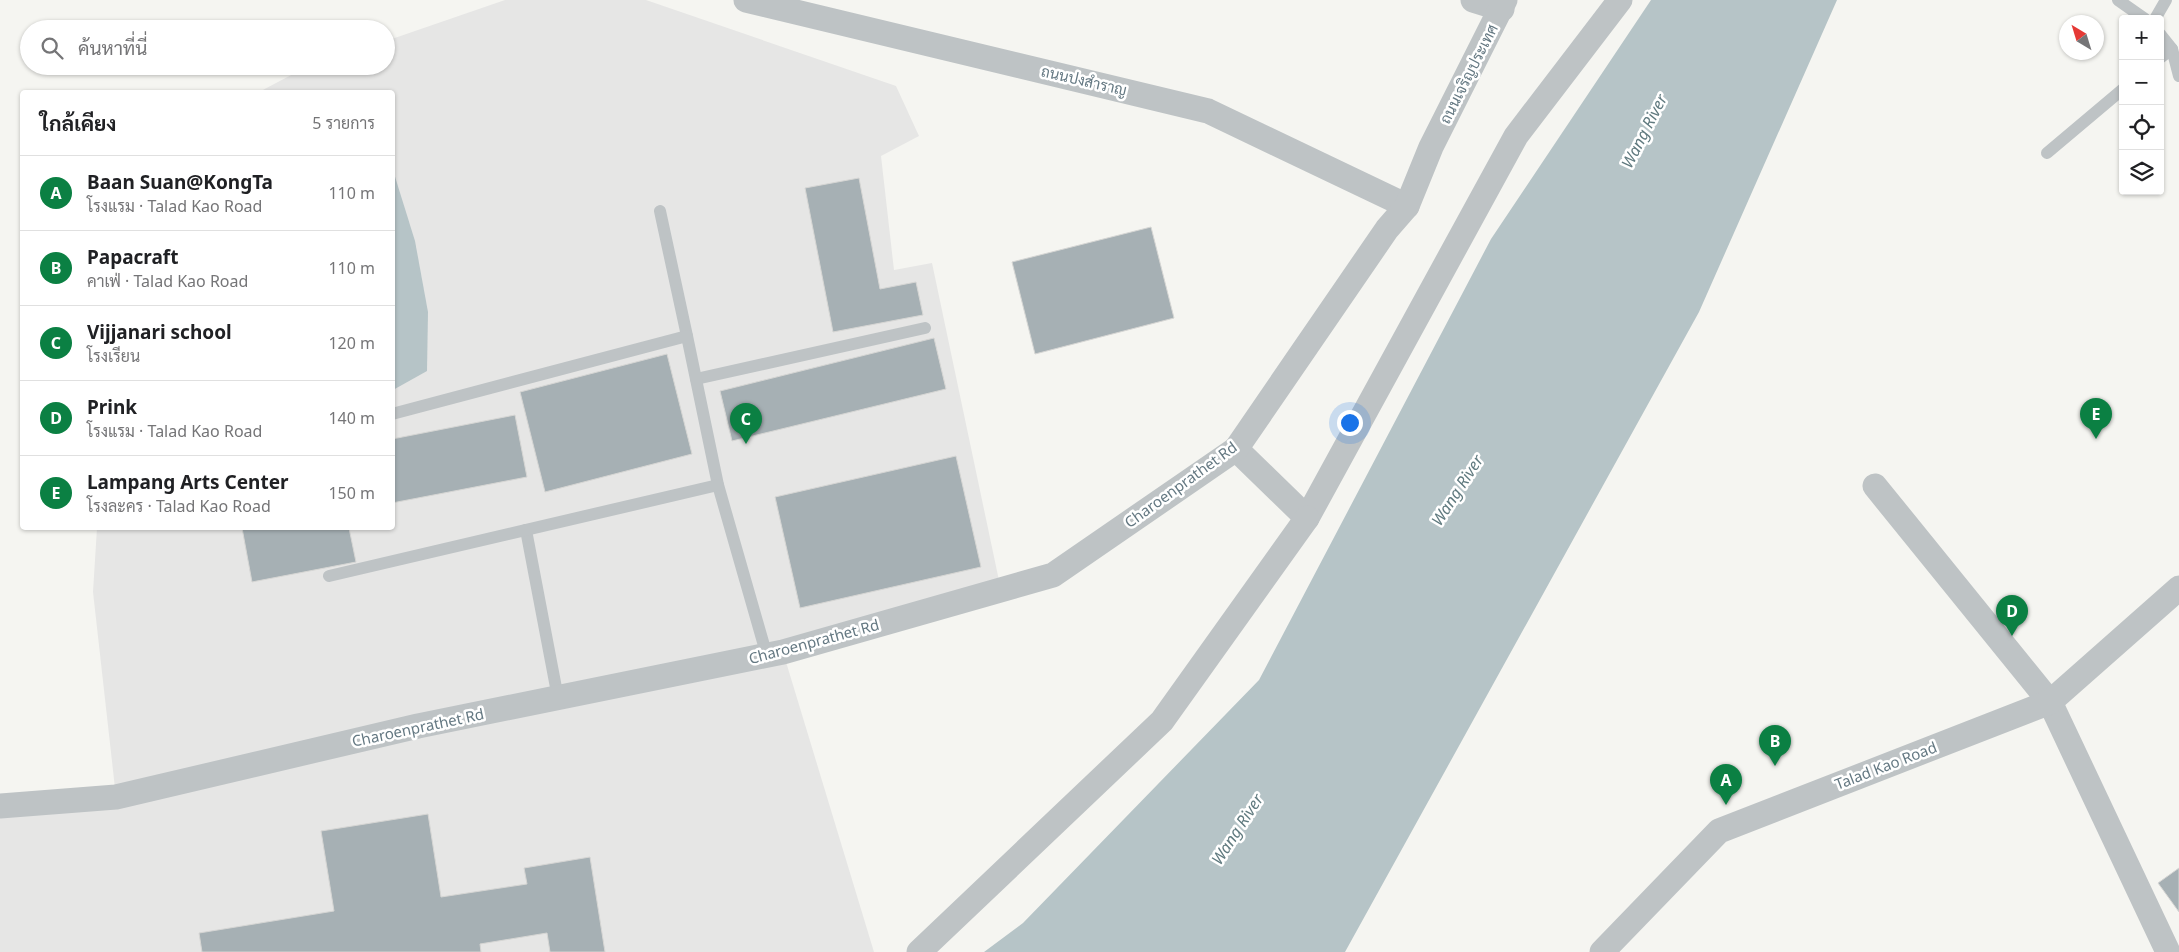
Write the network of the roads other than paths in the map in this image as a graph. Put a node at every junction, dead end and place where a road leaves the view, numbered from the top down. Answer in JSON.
{"nodes":[{"id":1,"x":746,"y":0,"type":"edge"},
{"id":2,"x":1473,"y":0,"type":"edge"},
{"id":3,"x":1620,"y":0,"type":"edge"},
{"id":4,"x":2118,"y":0,"type":"edge"},
{"id":5,"x":2166,"y":0,"type":"edge"},
{"id":6,"x":1504,"y":5,"type":"edge"},
{"id":7,"x":2139,"y":15,"type":"edge"},
{"id":8,"x":2157,"y":15,"type":"edge"},
{"id":9,"x":2164,"y":39,"type":"edge"},
{"id":10,"x":2172,"y":49,"type":"junction"},
{"id":11,"x":2164,"y":55,"type":"edge"},
{"id":12,"x":2179,"y":76,"type":"edge"},
{"id":13,"x":2119,"y":93,"type":"edge"},
{"id":14,"x":2047,"y":153,"type":"dead end"},
{"id":15,"x":1407,"y":206,"type":"junction"},
{"id":16,"x":660,"y":211,"type":"dead end"},
{"id":17,"x":924,"y":328,"type":"dead end"},
{"id":18,"x":687,"y":336,"type":"junction"},
{"id":19,"x":696,"y":379,"type":"junction"},
{"id":20,"x":395,"y":413,"type":"edge"},
{"id":21,"x":1236,"y":449,"type":"junction"},
{"id":22,"x":718,"y":485,"type":"junction"},
{"id":23,"x":1875,"y":486,"type":"dead end"},
{"id":24,"x":1307,"y":518,"type":"junction"},
{"id":25,"x":526,"y":530,"type":"junction"},
{"id":26,"x":329,"y":576,"type":"dead end"},
{"id":27,"x":2179,"y":588,"type":"edge"},
{"id":28,"x":767,"y":656,"type":"junction"},
{"id":29,"x":558,"y":698,"type":"junction"},
{"id":30,"x":2050,"y":702,"type":"junction"},
{"id":31,"x":0,"y":806,"type":"edge"},
{"id":32,"x":920,"y":952,"type":"edge"},
{"id":33,"x":1602,"y":952,"type":"edge"},
{"id":34,"x":2168,"y":952,"type":"edge"}],
"edges":[{"from":1,"to":15,"type":"street","name":"ถนนปงสำราญ"},
{"from":2,"to":6,"type":"street"},
{"from":3,"to":24,"type":"street"},
{"from":4,"to":7,"type":"lane"},
{"from":5,"to":8,"type":"lane"},
{"from":6,"to":15,"type":"street","name":"ถนนเจริญประเทศ"},
{"from":9,"to":10,"type":"lane"},
{"from":10,"to":11,"type":"lane"},
{"from":10,"to":12,"type":"lane"},
{"from":13,"to":14,"type":"lane"},
{"from":15,"to":21,"type":"street","name":"Charoenprathet Rd"},
{"from":16,"to":18,"type":"lane"},
{"from":17,"to":19,"type":"lane"},
{"from":18,"to":19,"type":"lane"},
{"from":18,"to":20,"type":"lane"},
{"from":19,"to":22,"type":"lane"},
{"from":21,"to":24,"type":"street"},
{"from":21,"to":28,"type":"street","name":"Charoenprathet Rd"},
{"from":22,"to":25,"type":"lane"},
{"from":22,"to":28,"type":"lane"},
{"from":23,"to":30,"type":"street"},
{"from":24,"to":32,"type":"street"},
{"from":25,"to":26,"type":"lane"},
{"from":25,"to":29,"type":"lane"},
{"from":27,"to":30,"type":"street","name":"Talad Kao Road"},
{"from":28,"to":29,"type":"street","name":"Charoenprathet Rd"},
{"from":29,"to":31,"type":"street","name":"Charoenprathet Rd"},
{"from":30,"to":33,"type":"street","name":"Talad Kao Road"},
{"from":30,"to":34,"type":"street"}]}
